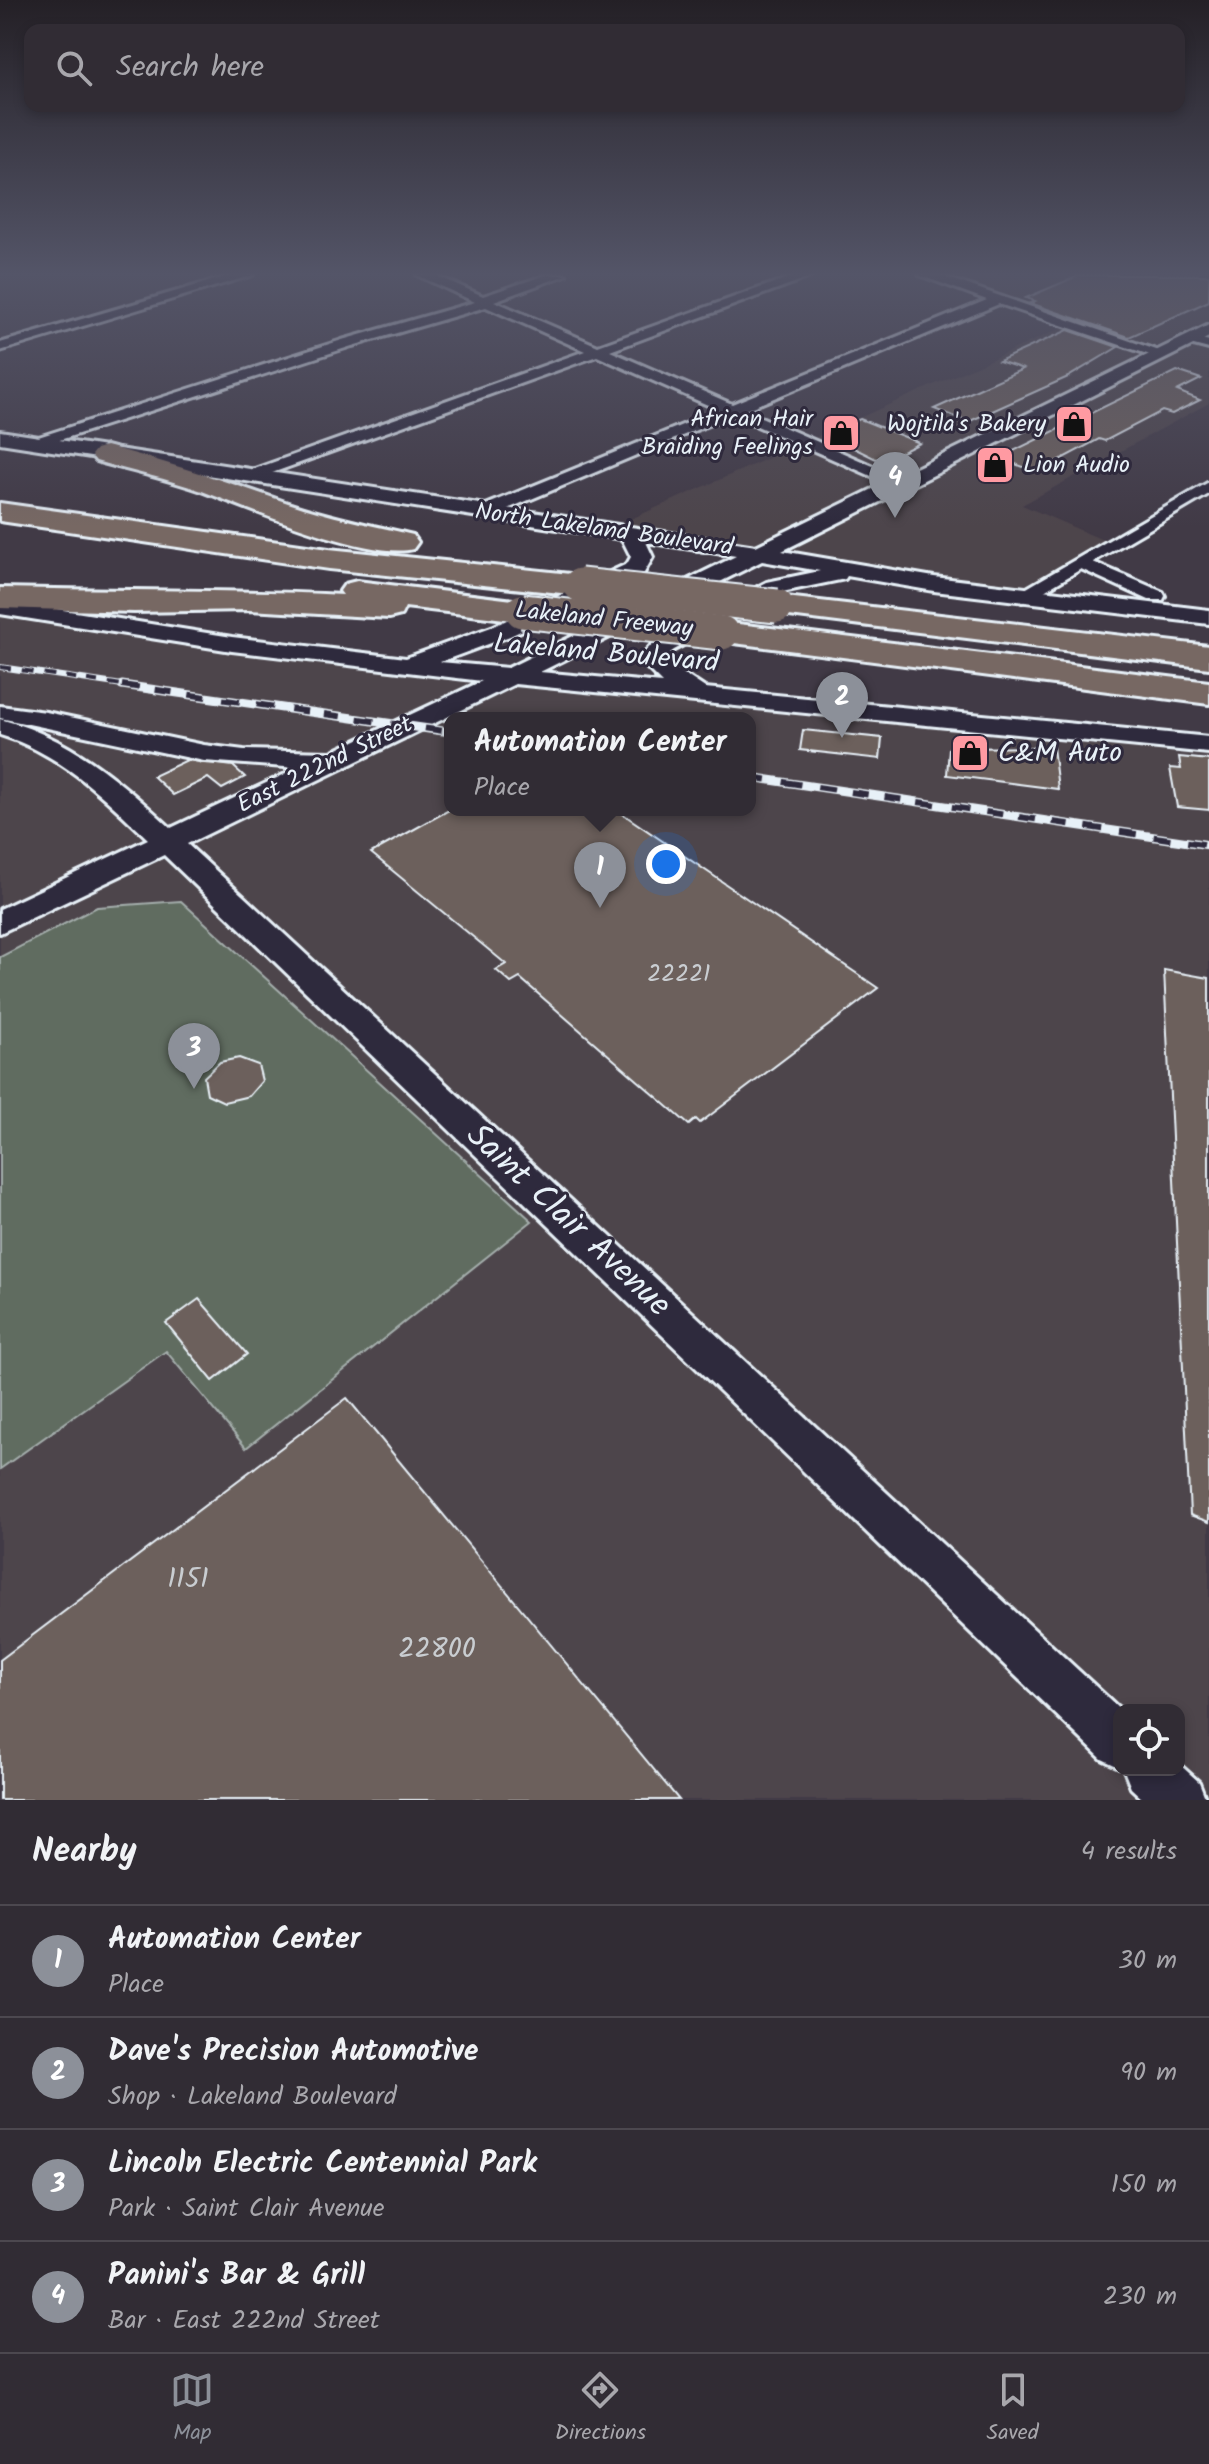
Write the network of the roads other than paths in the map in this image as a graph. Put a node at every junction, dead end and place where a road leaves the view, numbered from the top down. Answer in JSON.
{"nodes":[{"id":1,"x":297,"y":359,"type":"edge"},
{"id":2,"x":575,"y":359,"type":"edge"},
{"id":3,"x":616,"y":359,"type":"edge"},
{"id":4,"x":856,"y":359,"type":"edge"},
{"id":5,"x":1151,"y":359,"type":"edge"},
{"id":6,"x":734,"y":410,"type":"junction"},
{"id":7,"x":0,"y":437,"type":"edge"},
{"id":8,"x":35,"y":443,"type":"junction"},
{"id":9,"x":106,"y":455,"type":"junction"},
{"id":10,"x":252,"y":475,"type":"junction"},
{"id":11,"x":899,"y":483,"type":"junction"},
{"id":12,"x":1209,"y":487,"type":"edge"},
{"id":13,"x":0,"y":512,"type":"edge"},
{"id":14,"x":482,"y":513,"type":"junction"},
{"id":15,"x":631,"y":534,"type":"junction"},
{"id":16,"x":0,"y":542,"type":"edge"},
{"id":17,"x":757,"y":553,"type":"junction"},
{"id":18,"x":75,"y":554,"type":"dead end"},
{"id":19,"x":1081,"y":563,"type":"junction"},
{"id":20,"x":167,"y":567,"type":"dead end"},
{"id":21,"x":859,"y":571,"type":"junction"},
{"id":22,"x":588,"y":581,"type":"junction"},
{"id":23,"x":1022,"y":596,"type":"junction"},
{"id":24,"x":1156,"y":596,"type":"dead end"},
{"id":25,"x":0,"y":598,"type":"edge"},
{"id":26,"x":0,"y":607,"type":"edge"},
{"id":27,"x":522,"y":611,"type":"junction"},
{"id":28,"x":1209,"y":617,"type":"edge"},
{"id":29,"x":1209,"y":657,"type":"edge"},
{"id":30,"x":403,"y":666,"type":"junction"},
{"id":31,"x":510,"y":677,"type":"junction"},
{"id":32,"x":1209,"y":693,"type":"edge"},
{"id":33,"x":710,"y":696,"type":"junction"},
{"id":34,"x":0,"y":711,"type":"edge"},
{"id":35,"x":0,"y":727,"type":"edge"},
{"id":36,"x":1209,"y":745,"type":"edge"},
{"id":37,"x":343,"y":757,"type":"junction"},
{"id":38,"x":167,"y":841,"type":"junction"},
{"id":39,"x":0,"y":922,"type":"edge"},
{"id":40,"x":1113,"y":1736,"type":"edge"},
{"id":41,"x":1155,"y":1776,"type":"edge"},
{"id":42,"x":1181,"y":1800,"type":"edge"}],
"edges":[{"from":1,"to":8,"type":"street"},
{"from":2,"to":10,"type":"street"},
{"from":3,"to":6,"type":"street"},
{"from":4,"to":6,"type":"street"},
{"from":5,"to":11,"type":"street","name":"East 222nd Street"},
{"from":6,"to":11,"type":"street"},
{"from":6,"to":14,"type":"street"},
{"from":7,"to":8,"type":"street","name":"North Lakeland Boulevard"},
{"from":8,"to":9,"type":"street","name":"North Lakeland Boulevard"},
{"from":9,"to":10,"type":"street","name":"North Lakeland Boulevard"},
{"from":9,"to":22,"type":"highway"},
{"from":10,"to":14,"type":"street","name":"North Lakeland Boulevard"},
{"from":11,"to":17,"type":"street","name":"East 222nd Street"},
{"from":12,"to":19,"type":"street"},
{"from":13,"to":22,"type":"highway","name":"Lakeland Freeway"},
{"from":14,"to":15,"type":"street","name":"North Lakeland Boulevard"},
{"from":15,"to":17,"type":"street","name":"North Lakeland Boulevard"},
{"from":15,"to":30,"type":"street"},
{"from":16,"to":18,"type":"highway"},
{"from":17,"to":21,"type":"street","name":"North Lakeland Boulevard"},
{"from":17,"to":31,"type":"street","name":"East 222nd Street"},
{"from":19,"to":23,"type":"street"},
{"from":19,"to":24,"type":"street"},
{"from":20,"to":27,"type":"highway","name":"Lakeland Freeway"},
{"from":21,"to":23,"type":"street","name":"North Lakeland Boulevard"},
{"from":21,"to":33,"type":"street"},
{"from":22,"to":29,"type":"highway","name":"Lakeland Freeway","bridge":true},
{"from":23,"to":28,"type":"street","name":"North Lakeland Boulevard"},
{"from":25,"to":27,"type":"highway"},
{"from":26,"to":30,"type":"street","name":"Lakeland Boulevard"},
{"from":27,"to":32,"type":"highway","name":"Lakeland Freeway","bridge":true},
{"from":30,"to":31,"type":"street","name":"Lakeland Boulevard"},
{"from":31,"to":33,"type":"street","name":"Lakeland Boulevard"},
{"from":31,"to":37,"type":"street","name":"East 222nd Street"},
{"from":33,"to":36,"type":"street","name":"Lakeland Boulevard"},
{"from":34,"to":37,"type":"street"},
{"from":35,"to":38,"type":"street","name":"Saint Clair Avenue"},
{"from":37,"to":38,"type":"street","name":"East 222nd Street"},
{"from":38,"to":39,"type":"street","name":"East 222nd Street"},
{"from":38,"to":40,"type":"street","name":"Saint Clair Avenue"},
{"from":41,"to":42,"type":"street"}]}
